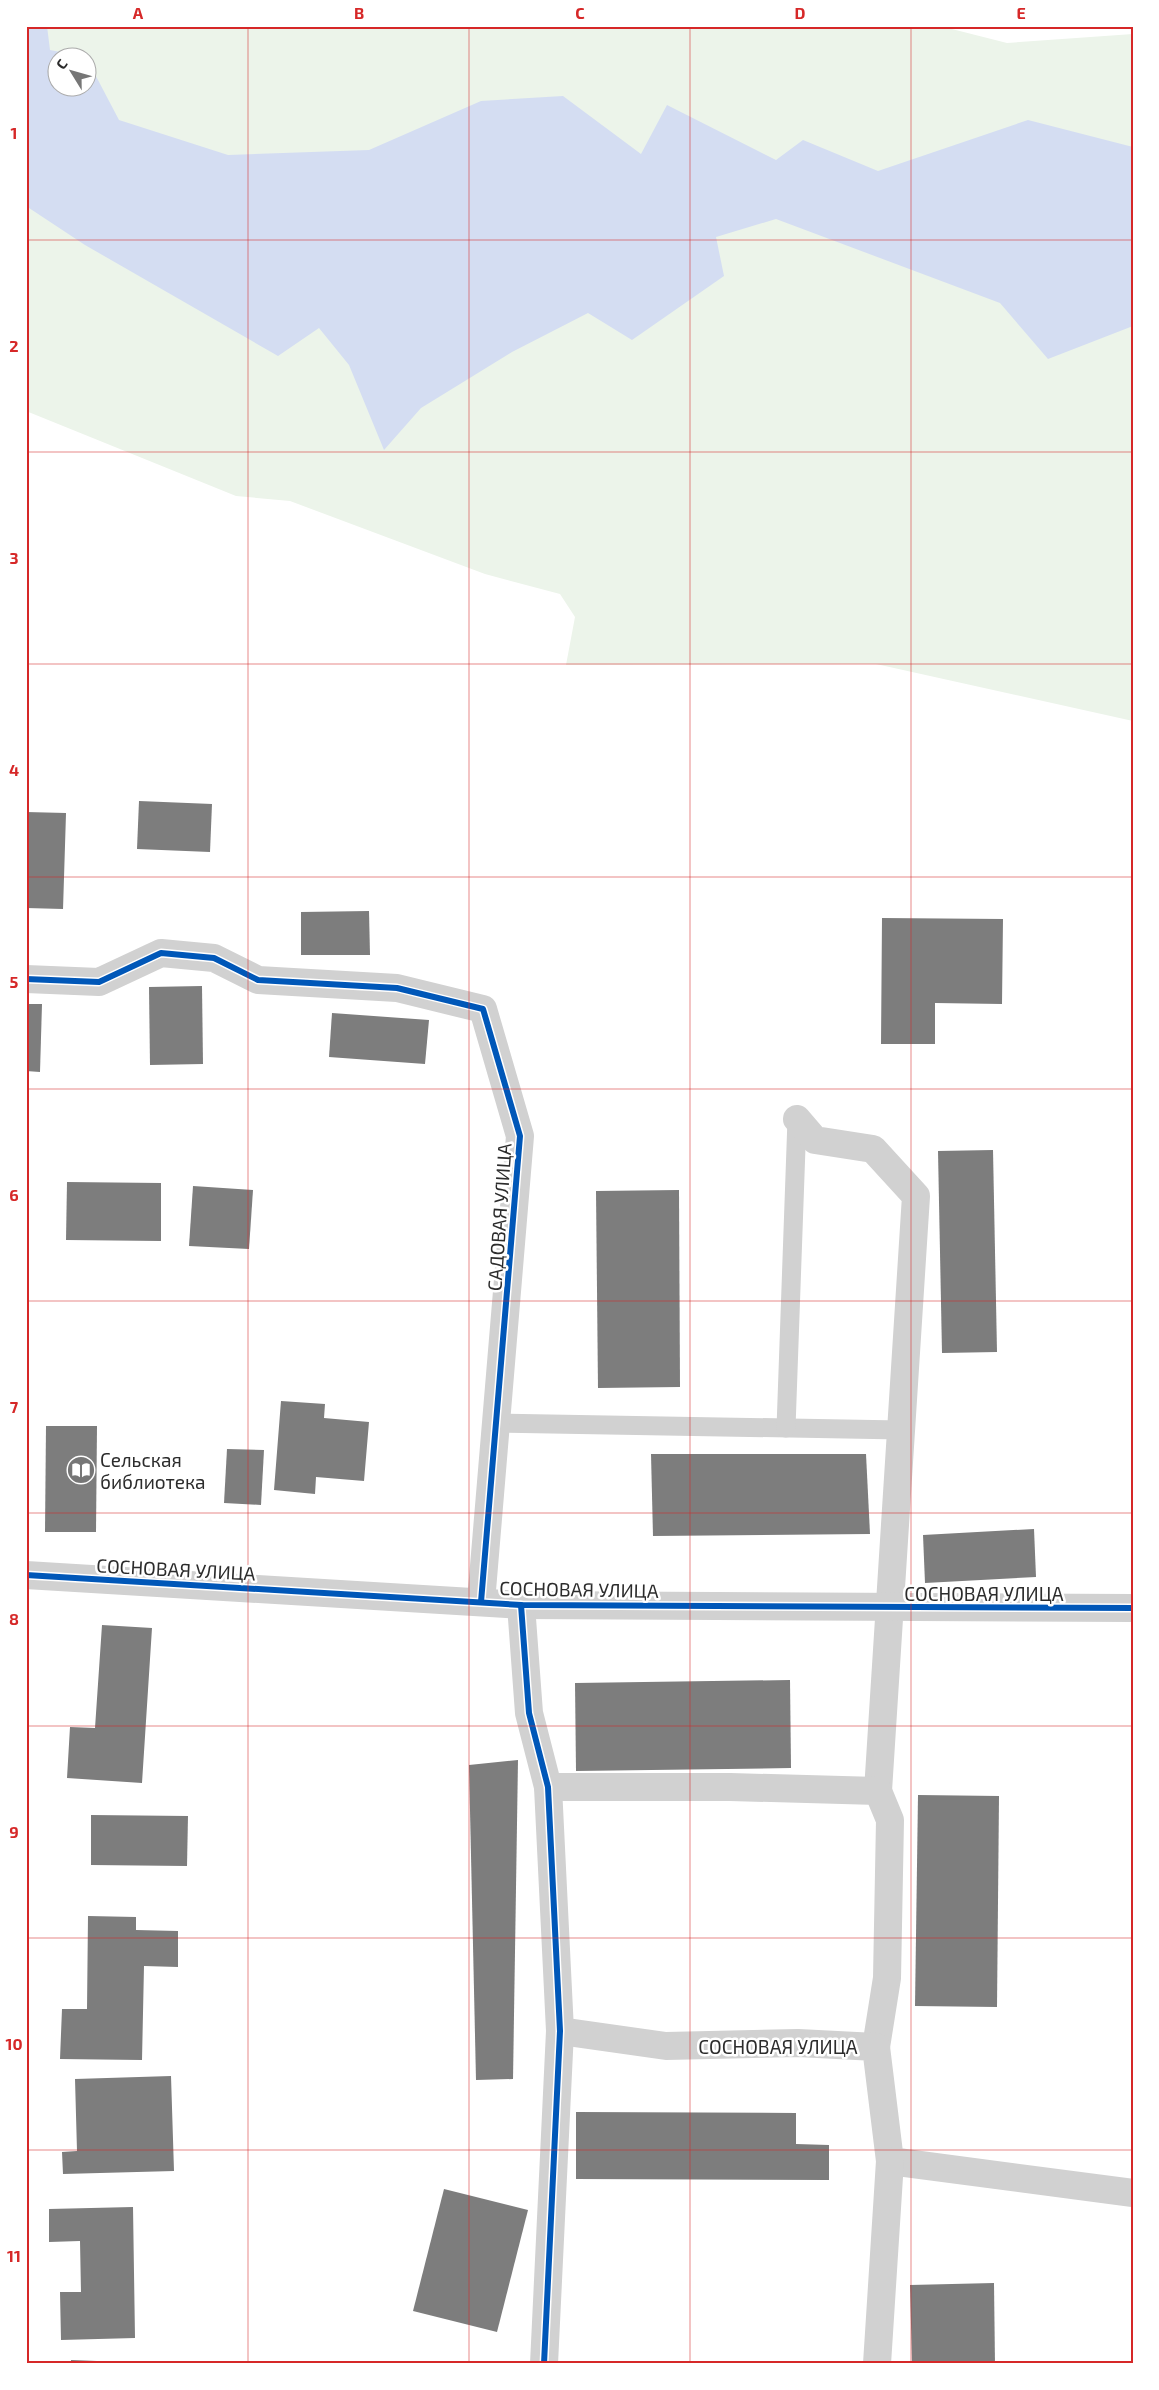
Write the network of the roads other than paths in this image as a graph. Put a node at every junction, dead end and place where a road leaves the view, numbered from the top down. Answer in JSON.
{"nodes":[{"id":1,"x":26,"y":979,"type":"edge"},
{"id":2,"x":797,"y":1119,"type":"joint"},
{"id":3,"x":496,"y":1423,"type":"junction"},
{"id":4,"x":786,"y":1428,"type":"junction"},
{"id":5,"x":901,"y":1430,"type":"junction"},
{"id":6,"x":26,"y":1575,"type":"edge"},
{"id":7,"x":480,"y":1602,"type":"junction"},
{"id":8,"x":521,"y":1605,"type":"junction"},
{"id":9,"x":890,"y":1607,"type":"junction"},
{"id":10,"x":1133,"y":1608,"type":"edge"},
{"id":11,"x":548,"y":1786,"type":"junction"},
{"id":12,"x":878,"y":1791,"type":"junction"},
{"id":13,"x":560,"y":2031,"type":"junction"},
{"id":14,"x":876,"y":2047,"type":"junction"},
{"id":15,"x":890,"y":2161,"type":"junction"},
{"id":16,"x":1133,"y":2193,"type":"edge"},
{"id":17,"x":544,"y":2364,"type":"edge"},
{"id":18,"x":878,"y":2364,"type":"edge"}],
"edges":[{"from":1,"to":3,"type":"street","name":"САДОВАЯ УЛИЦА"},
{"from":2,"to":4,"type":"lane"},
{"from":2,"to":5,"type":"street"},
{"from":3,"to":4,"type":"lane"},
{"from":3,"to":7,"type":"street","name":"САДОВАЯ УЛИЦА"},
{"from":4,"to":5,"type":"lane"},
{"from":5,"to":9,"type":"street"},
{"from":6,"to":7,"type":"street","name":"СОСНОВАЯ УЛИЦА"},
{"from":7,"to":8,"type":"street","name":"СОСНОВАЯ УЛИЦА"},
{"from":8,"to":9,"type":"street","name":"СОСНОВАЯ УЛИЦА"},
{"from":8,"to":11,"type":"street"},
{"from":9,"to":10,"type":"street","name":"СОСНОВАЯ УЛИЦА"},
{"from":9,"to":12,"type":"street"},
{"from":11,"to":12,"type":"street"},
{"from":11,"to":13,"type":"street"},
{"from":12,"to":14,"type":"street"},
{"from":13,"to":14,"type":"street","name":"СОСНОВАЯ УЛИЦА"},
{"from":13,"to":17,"type":"street"},
{"from":14,"to":15,"type":"street","name":"СОСНОВАЯ УЛИЦА"},
{"from":15,"to":16,"type":"street"},
{"from":15,"to":18,"type":"street","name":"СОСНОВАЯ УЛИЦА"}]}
